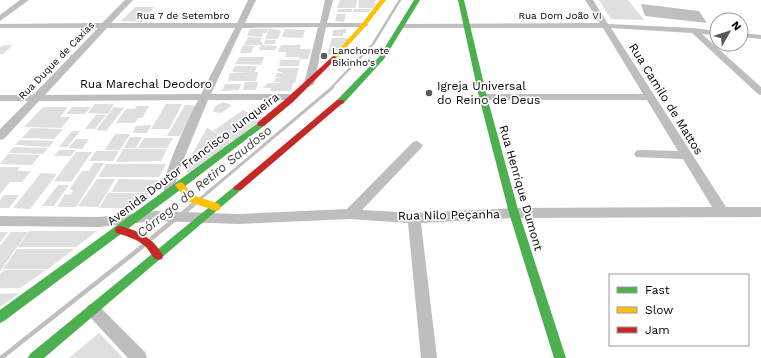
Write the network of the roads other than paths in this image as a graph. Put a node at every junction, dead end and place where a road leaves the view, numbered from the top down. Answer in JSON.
{"nodes":[{"id":1,"x":25,"y":0,"type":"edge"},
{"id":2,"x":129,"y":0,"type":"edge"},
{"id":3,"x":252,"y":0,"type":"edge"},
{"id":4,"x":329,"y":0,"type":"edge"},
{"id":5,"x":383,"y":0,"type":"edge"},
{"id":6,"x":417,"y":0,"type":"edge"},
{"id":7,"x":461,"y":0,"type":"edge"},
{"id":8,"x":589,"y":0,"type":"edge"},
{"id":9,"x":0,"y":19,"type":"edge"},
{"id":10,"x":240,"y":25,"type":"junction"},
{"id":11,"x":322,"y":25,"type":"junction"},
{"id":12,"x":365,"y":25,"type":"junction"},
{"id":13,"x":0,"y":26,"type":"edge"},
{"id":14,"x":104,"y":26,"type":"junction"},
{"id":15,"x":402,"y":26,"type":"junction"},
{"id":16,"x":468,"y":26,"type":"junction"},
{"id":17,"x":605,"y":26,"type":"junction"},
{"id":18,"x":693,"y":30,"type":"junction"},
{"id":19,"x":709,"y":32,"type":"edge"},
{"id":20,"x":749,"y":36,"type":"edge"},
{"id":21,"x":761,"y":37,"type":"edge"},
{"id":22,"x":309,"y":84,"type":"junction"},
{"id":23,"x":761,"y":92,"type":"edge"},
{"id":24,"x":206,"y":96,"type":"junction"},
{"id":25,"x":36,"y":97,"type":"junction"},
{"id":26,"x":293,"y":97,"type":"junction"},
{"id":27,"x":483,"y":97,"type":"junction"},
{"id":28,"x":650,"y":97,"type":"junction"},
{"id":29,"x":0,"y":98,"type":"edge"},
{"id":30,"x":0,"y":136,"type":"edge"},
{"id":31,"x":417,"y":145,"type":"dead end"},
{"id":32,"x":640,"y":154,"type":"dead end"},
{"id":33,"x":687,"y":155,"type":"junction"},
{"id":34,"x":180,"y":186,"type":"junction"},
{"id":35,"x":169,"y":194,"type":"junction"},
{"id":36,"x":216,"y":207,"type":"junction"},
{"id":37,"x":722,"y":212,"type":"junction"},
{"id":38,"x":761,"y":212,"type":"edge"},
{"id":39,"x":514,"y":213,"type":"junction"},
{"id":40,"x":350,"y":214,"type":"junction"},
{"id":41,"x":138,"y":218,"type":"junction"},
{"id":42,"x":414,"y":218,"type":"junction"},
{"id":43,"x":202,"y":219,"type":"junction"},
{"id":44,"x":0,"y":221,"type":"edge"},
{"id":45,"x":120,"y":230,"type":"junction"},
{"id":46,"x":158,"y":256,"type":"junction"},
{"id":47,"x":93,"y":310,"type":"junction"},
{"id":48,"x":0,"y":317,"type":"edge"},
{"id":49,"x":34,"y":358,"type":"edge"},
{"id":50,"x":139,"y":358,"type":"edge"},
{"id":51,"x":429,"y":358,"type":"edge"},
{"id":52,"x":560,"y":358,"type":"edge"}],
"edges":[{"from":1,"to":9,"type":"street"},
{"from":2,"to":14,"type":"street","name":"Rua Duque de Caxias"},
{"from":3,"to":10,"type":"street"},
{"from":4,"to":11,"type":"street"},
{"from":5,"to":12,"type":"main road","name":"Avenida Doutor Francisco Junqueira"},
{"from":6,"to":15,"type":"main road"},
{"from":7,"to":16,"type":"main road","name":"Rua Henrique Dumont"},
{"from":8,"to":17,"type":"street","name":"Rua Camilo de Mattos"},
{"from":10,"to":11,"type":"street","name":"Rua 7 de Setembro"},
{"from":10,"to":14,"type":"street","name":"Rua 7 de Setembro"},
{"from":10,"to":24,"type":"street"},
{"from":11,"to":12,"type":"street","name":"Rua 7 de Setembro"},
{"from":11,"to":22,"type":"street"},
{"from":12,"to":22,"type":"main road","name":"Avenida Doutor Francisco Junqueira"},
{"from":13,"to":14,"type":"street","name":"Rua 7 de Setembro"},
{"from":14,"to":25,"type":"street","name":"Rua Duque de Caxias"},
{"from":15,"to":16,"type":"street","name":"Rua Dom João VI"},
{"from":15,"to":36,"type":"main road"},
{"from":16,"to":17,"type":"street","name":"Rua Dom João VI"},
{"from":16,"to":27,"type":"main road","name":"Rua Henrique Dumont"},
{"from":17,"to":18,"type":"street","name":"Rua Dom João VI"},
{"from":17,"to":28,"type":"street","name":"Rua Camilo de Mattos"},
{"from":18,"to":19,"type":"street","name":"Rua Dom João VI"},
{"from":18,"to":23,"type":"street"},
{"from":20,"to":21,"type":"street"},
{"from":22,"to":26,"type":"main road","name":"Avenida Doutor Francisco Junqueira"},
{"from":24,"to":25,"type":"street","name":"Rua Marechal Deodoro"},
{"from":24,"to":26,"type":"street","name":"Rua Marechal Deodoro"},
{"from":24,"to":35,"type":"street"},
{"from":25,"to":29,"type":"street","name":"Rua Marechal Deodoro"},
{"from":25,"to":30,"type":"street","name":"Rua Duque de Caxias"},
{"from":26,"to":34,"type":"main road","name":"Avenida Doutor Francisco Junqueira"},
{"from":27,"to":28,"type":"street"},
{"from":27,"to":39,"type":"main road","name":"Rua Henrique Dumont"},
{"from":28,"to":33,"type":"street","name":"Rua Camilo de Mattos"},
{"from":31,"to":40,"type":"street"},
{"from":32,"to":33,"type":"street"},
{"from":33,"to":37,"type":"street","name":"Rua Camilo de Mattos"},
{"from":34,"to":35,"type":"main road","name":"Avenida Doutor Francisco Junqueira"},
{"from":34,"to":36,"type":"main road"},
{"from":35,"to":41,"type":"main road","name":"Avenida Doutor Francisco Junqueira"},
{"from":36,"to":43,"type":"main road"},
{"from":37,"to":38,"type":"street","name":"Rua Nilo Peçanha"},
{"from":37,"to":39,"type":"street","name":"Rua Nilo Peçanha"},
{"from":39,"to":42,"type":"street","name":"Rua Nilo Peçanha"},
{"from":39,"to":52,"type":"main road","name":"Rua Henrique Dumont"},
{"from":40,"to":42,"type":"street","name":"Rua Nilo Peçanha"},
{"from":40,"to":43,"type":"street","name":"Rua Nilo Peçanha"},
{"from":41,"to":43,"type":"street","name":"Rua Nilo Peçanha"},
{"from":41,"to":44,"type":"street","name":"Rua Nilo Peçanha"},
{"from":41,"to":45,"type":"main road","name":"Avenida Doutor Francisco Junqueira"},
{"from":42,"to":51,"type":"street"},
{"from":43,"to":46,"type":"main road"},
{"from":45,"to":46,"type":"main road"},
{"from":45,"to":48,"type":"main road","name":"Avenida Doutor Francisco Junqueira"},
{"from":46,"to":47,"type":"main road"},
{"from":47,"to":49,"type":"main road"},
{"from":47,"to":50,"type":"street"}]}
